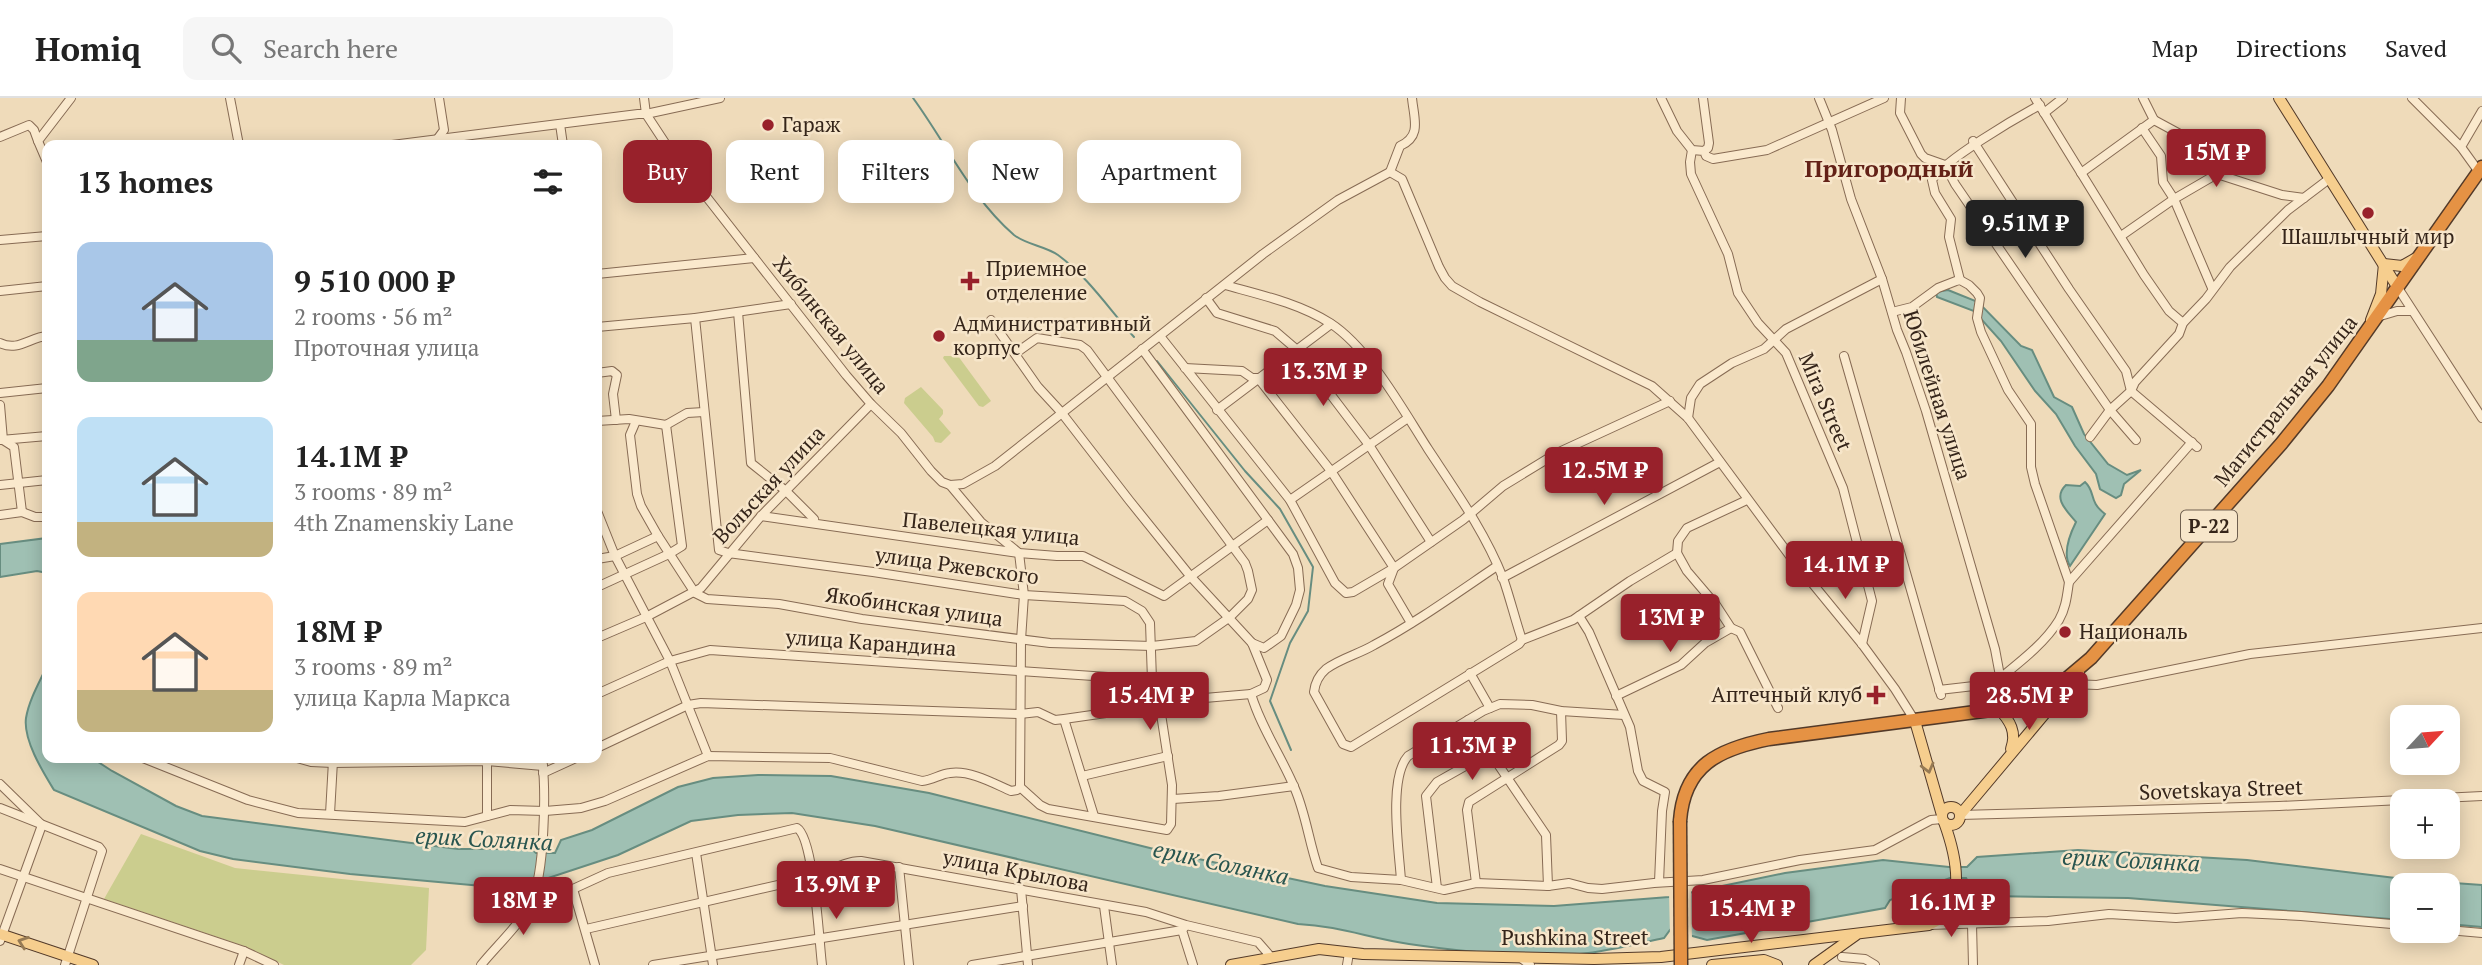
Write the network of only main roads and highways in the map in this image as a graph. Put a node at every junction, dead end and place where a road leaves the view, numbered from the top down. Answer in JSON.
{"nodes":[{"id":1,"x":2279,"y":98,"type":"edge"},
{"id":2,"x":2480,"y":169,"type":"edge"},
{"id":3,"x":2419,"y":257,"type":"junction"},
{"id":4,"x":2384,"y":264,"type":"junction"},
{"id":5,"x":2398,"y":288,"type":"junction"},
{"id":6,"x":2367,"y":331,"type":"junction"},
{"id":7,"x":2091,"y":658,"type":"junction"},
{"id":8,"x":2002,"y":709,"type":"junction"},
{"id":9,"x":1915,"y":721,"type":"junction"},
{"id":10,"x":2004,"y":761,"type":"junction"},
{"id":11,"x":1960,"y":818,"type":"junction"},
{"id":12,"x":1943,"y":819,"type":"junction"},
{"id":13,"x":1955,"y":855,"type":"junction"},
{"id":14,"x":1857,"y":934,"type":"junction"},
{"id":15,"x":1,"y":936,"type":"edge"},
{"id":16,"x":66,"y":961,"type":"edge"},
{"id":17,"x":1530,"y":961,"type":"edge"},
{"id":18,"x":93,"y":965,"type":"edge"},
{"id":19,"x":1231,"y":965,"type":"edge"},
{"id":20,"x":1681,"y":965,"type":"edge"},
{"id":21,"x":1712,"y":965,"type":"edge"},
{"id":22,"x":1777,"y":965,"type":"edge"},
{"id":23,"x":1814,"y":965,"type":"edge"}],
"edges":[{"from":1,"to":4,"type":"main road"},
{"from":2,"to":3,"type":"highway","name":"Магистральная улица","number":"Р-22"},
{"from":3,"to":4,"type":"main road"},
{"from":3,"to":5,"type":"highway","name":"Магистральная улица","number":"Р-22"},
{"from":4,"to":5,"type":"main road"},
{"from":4,"to":6,"type":"main road"},
{"from":5,"to":6,"type":"highway","name":"Магистральная улица","number":"Р-22"},
{"from":6,"to":7,"type":"highway","name":"Магистральная улица","number":"Р-22"},
{"from":7,"to":8,"type":"highway","name":"Магистральная улица","number":"Р-22"},
{"from":7,"to":10,"type":"main road"},
{"from":8,"to":9,"type":"highway","name":"Магистральная улица","number":"Р-22"},
{"from":8,"to":10,"type":"main road"},
{"from":9,"to":12,"type":"main road","one_way":true},
{"from":9,"to":20,"type":"highway","number":"Р-22","bridge":true},
{"from":10,"to":11,"type":"main road"},
{"from":11,"to":12,"type":"main road"},
{"from":11,"to":12,"type":"main road"},
{"from":11,"to":13,"type":"main road"},
{"from":12,"to":13,"type":"main road"},
{"from":13,"to":14,"type":"main road","name":"Pushkina Street"},
{"from":14,"to":17,"type":"main road","name":"Pushkina Street"},
{"from":14,"to":23,"type":"main road"},
{"from":16,"to":15,"type":"main road","one_way":true},
{"from":16,"to":18,"type":"main road"},
{"from":17,"to":19,"type":"main road","name":"Pushkina Street"},
{"from":21,"to":22,"type":"main road"}]}
